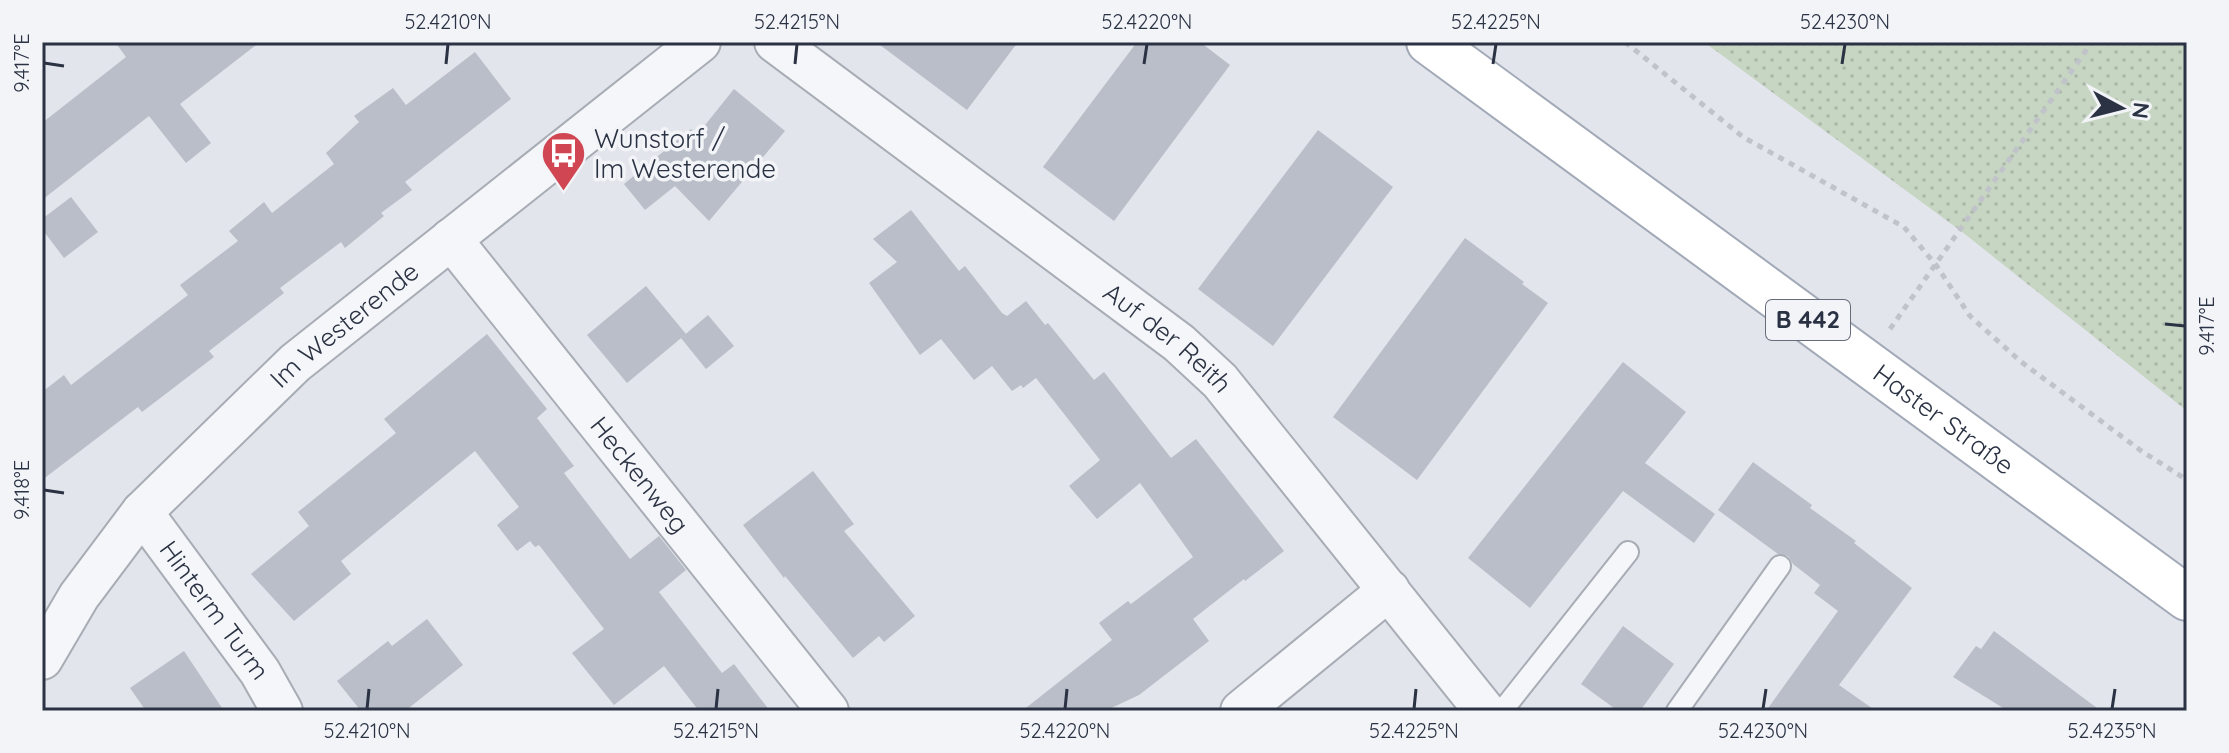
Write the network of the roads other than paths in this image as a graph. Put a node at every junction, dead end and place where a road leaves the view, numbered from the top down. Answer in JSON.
{"nodes":[{"id":1,"x":700,"y":42,"type":"edge"},
{"id":2,"x":775,"y":42,"type":"edge"},
{"id":3,"x":1429,"y":42,"type":"edge"},
{"id":4,"x":451,"y":239,"type":"junction"},
{"id":5,"x":142,"y":512,"type":"junction"},
{"id":6,"x":1628,"y":552,"type":"dead end"},
{"id":7,"x":1780,"y":566,"type":"dead end"},
{"id":8,"x":1389,"y":590,"type":"junction"},
{"id":9,"x":2187,"y":598,"type":"edge"},
{"id":10,"x":42,"y":659,"type":"edge"},
{"id":11,"x":282,"y":711,"type":"edge"},
{"id":12,"x":828,"y":711,"type":"edge"},
{"id":13,"x":1241,"y":711,"type":"edge"},
{"id":14,"x":1485,"y":711,"type":"edge"},
{"id":15,"x":1502,"y":711,"type":"edge"},
{"id":16,"x":1677,"y":711,"type":"edge"}],
"edges":[{"from":1,"to":4,"type":"street","name":"Im Westerende"},
{"from":2,"to":8,"type":"street","name":"Auf der Reith"},
{"from":3,"to":9,"type":"main road","name":"Haster Straße","number":"B 442"},
{"from":4,"to":5,"type":"street","name":"Im Westerende"},
{"from":4,"to":12,"type":"street","name":"Heckenweg"},
{"from":5,"to":10,"type":"street","name":"Im Westerende"},
{"from":5,"to":11,"type":"street","name":"Hinterm Turm"},
{"from":6,"to":15,"type":"lane"},
{"from":7,"to":16,"type":"lane"},
{"from":8,"to":13,"type":"street"},
{"from":8,"to":14,"type":"street","name":"Auf der Reith"}]}
